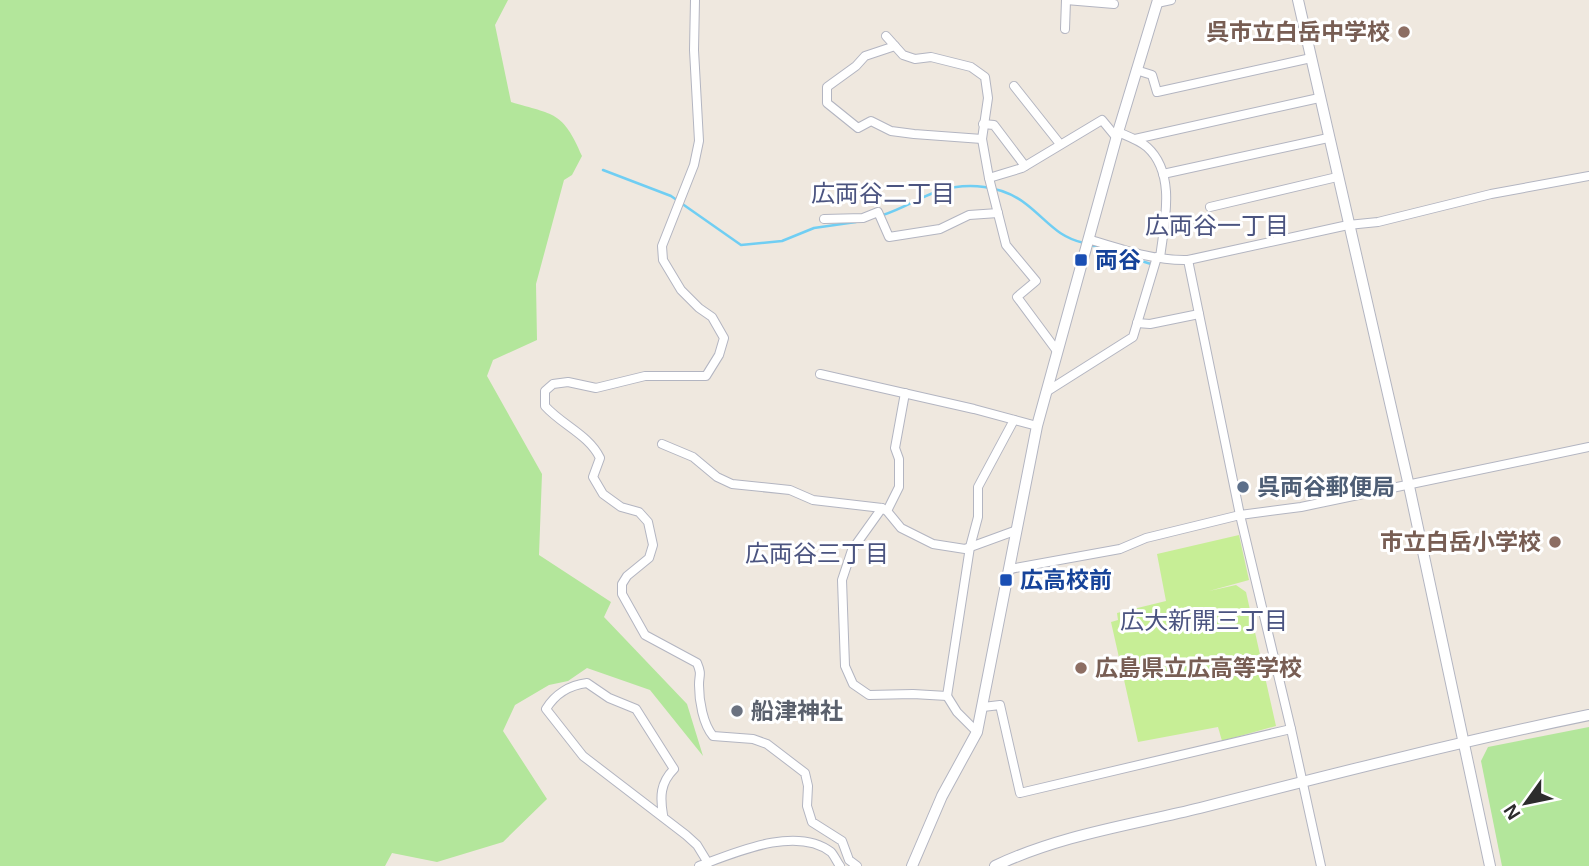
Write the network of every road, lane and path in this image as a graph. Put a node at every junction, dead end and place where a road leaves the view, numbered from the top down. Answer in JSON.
{"nodes":[{"id":1,"x":695,"y":0,"type":"edge"},
{"id":2,"x":1066,"y":0,"type":"edge"},
{"id":3,"x":1171,"y":0,"type":"edge"},
{"id":4,"x":1298,"y":0,"type":"edge"},
{"id":5,"x":1157,"y":1,"type":"edge"},
{"id":6,"x":1114,"y":4,"type":"dead end"},
{"id":7,"x":1065,"y":29,"type":"dead end"},
{"id":8,"x":886,"y":36,"type":"dead end"},
{"id":9,"x":895,"y":46,"type":"junction"},
{"id":10,"x":1311,"y":58,"type":"junction"},
{"id":11,"x":1136,"y":70,"type":"junction"},
{"id":12,"x":1014,"y":86,"type":"dead end"},
{"id":13,"x":1319,"y":98,"type":"junction"},
{"id":14,"x":983,"y":124,"type":"junction"},
{"id":15,"x":1117,"y":135,"type":"junction"},
{"id":16,"x":1328,"y":138,"type":"junction"},
{"id":17,"x":982,"y":139,"type":"junction"},
{"id":18,"x":1135,"y":139,"type":"junction"},
{"id":19,"x":1059,"y":145,"type":"junction"},
{"id":20,"x":1026,"y":166,"type":"junction"},
{"id":21,"x":1163,"y":174,"type":"junction"},
{"id":22,"x":1589,"y":176,"type":"edge"},
{"id":23,"x":1337,"y":177,"type":"junction"},
{"id":24,"x":989,"y":178,"type":"junction"},
{"id":25,"x":1210,"y":207,"type":"dead end"},
{"id":26,"x":998,"y":213,"type":"junction"},
{"id":27,"x":824,"y":219,"type":"dead end"},
{"id":28,"x":1348,"y":225,"type":"junction"},
{"id":29,"x":1088,"y":239,"type":"junction"},
{"id":30,"x":1158,"y":258,"type":"junction"},
{"id":31,"x":1188,"y":260,"type":"junction"},
{"id":32,"x":1199,"y":314,"type":"junction"},
{"id":33,"x":1137,"y":324,"type":"junction"},
{"id":34,"x":1057,"y":351,"type":"junction"},
{"id":35,"x":820,"y":374,"type":"dead end"},
{"id":36,"x":1046,"y":392,"type":"junction"},
{"id":37,"x":905,"y":393,"type":"junction"},
{"id":38,"x":1014,"y":420,"type":"junction"},
{"id":39,"x":1037,"y":426,"type":"junction"},
{"id":40,"x":663,"y":444,"type":"dead end"},
{"id":41,"x":1589,"y":447,"type":"edge"},
{"id":42,"x":1409,"y":486,"type":"junction"},
{"id":43,"x":885,"y":510,"type":"junction"},
{"id":44,"x":1240,"y":515,"type":"junction"},
{"id":45,"x":1017,"y":530,"type":"junction"},
{"id":46,"x":970,"y":547,"type":"junction"},
{"id":47,"x":1010,"y":569,"type":"junction"},
{"id":48,"x":947,"y":696,"type":"junction"},
{"id":49,"x":984,"y":707,"type":"junction"},
{"id":50,"x":1589,"y":715,"type":"edge"},
{"id":51,"x":1291,"y":729,"type":"junction"},
{"id":52,"x":977,"y":732,"type":"junction"},
{"id":53,"x":1465,"y":741,"type":"junction"},
{"id":54,"x":1301,"y":782,"type":"junction"},
{"id":55,"x":663,"y":816,"type":"junction"},
{"id":56,"x":726,"y":862,"type":"edge"},
{"id":57,"x":708,"y":863,"type":"junction"},
{"id":58,"x":699,"y":866,"type":"edge"},
{"id":59,"x":840,"y":866,"type":"edge"},
{"id":60,"x":857,"y":866,"type":"edge"},
{"id":61,"x":912,"y":866,"type":"edge"},
{"id":62,"x":995,"y":866,"type":"edge"},
{"id":63,"x":1321,"y":866,"type":"edge"},
{"id":64,"x":1490,"y":866,"type":"edge"}],
"edges":[{"from":1,"to":60,"type":"street"},
{"from":2,"to":6,"type":"street"},
{"from":2,"to":7,"type":"street"},
{"from":3,"to":5,"type":"street"},
{"from":4,"to":10,"type":"street"},
{"from":5,"to":11,"type":"street"},
{"from":8,"to":9,"type":"street"},
{"from":9,"to":14,"type":"street"},
{"from":9,"to":17,"type":"street"},
{"from":10,"to":11,"type":"street"},
{"from":10,"to":13,"type":"street"},
{"from":11,"to":15,"type":"street"},
{"from":12,"to":19,"type":"street"},
{"from":13,"to":16,"type":"street"},
{"from":13,"to":18,"type":"street"},
{"from":14,"to":17,"type":"street"},
{"from":14,"to":20,"type":"street"},
{"from":15,"to":18,"type":"street"},
{"from":15,"to":19,"type":"street"},
{"from":15,"to":29,"type":"street"},
{"from":16,"to":21,"type":"street"},
{"from":16,"to":23,"type":"street"},
{"from":17,"to":24,"type":"street"},
{"from":18,"to":21,"type":"street"},
{"from":19,"to":20,"type":"street"},
{"from":20,"to":24,"type":"street"},
{"from":21,"to":30,"type":"street"},
{"from":22,"to":28,"type":"street"},
{"from":23,"to":25,"type":"street"},
{"from":23,"to":28,"type":"street"},
{"from":24,"to":26,"type":"street"},
{"from":26,"to":27,"type":"street"},
{"from":26,"to":34,"type":"street"},
{"from":28,"to":31,"type":"street"},
{"from":28,"to":42,"type":"street"},
{"from":29,"to":30,"type":"street"},
{"from":29,"to":34,"type":"street"},
{"from":30,"to":31,"type":"street"},
{"from":30,"to":33,"type":"street"},
{"from":31,"to":32,"type":"street"},
{"from":32,"to":33,"type":"street"},
{"from":32,"to":44,"type":"street"},
{"from":33,"to":36,"type":"street"},
{"from":34,"to":36,"type":"street"},
{"from":35,"to":37,"type":"street"},
{"from":36,"to":39,"type":"street"},
{"from":37,"to":38,"type":"street"},
{"from":37,"to":43,"type":"street"},
{"from":38,"to":39,"type":"street"},
{"from":38,"to":46,"type":"street"},
{"from":39,"to":45,"type":"street"},
{"from":40,"to":43,"type":"street"},
{"from":41,"to":42,"type":"street"},
{"from":42,"to":44,"type":"street"},
{"from":42,"to":53,"type":"street"},
{"from":43,"to":46,"type":"street"},
{"from":43,"to":48,"type":"street"},
{"from":44,"to":47,"type":"street"},
{"from":44,"to":51,"type":"street"},
{"from":45,"to":46,"type":"street"},
{"from":45,"to":47,"type":"street"},
{"from":46,"to":48,"type":"street"},
{"from":47,"to":49,"type":"street"},
{"from":48,"to":52,"type":"street"},
{"from":49,"to":51,"type":"street"},
{"from":49,"to":52,"type":"street"},
{"from":50,"to":53,"type":"street"},
{"from":51,"to":54,"type":"street"},
{"from":52,"to":61,"type":"street"},
{"from":53,"to":54,"type":"street"},
{"from":53,"to":64,"type":"street"},
{"from":54,"to":62,"type":"street"},
{"from":54,"to":63,"type":"street"},
{"from":55,"to":55,"type":"street"},
{"from":55,"to":57,"type":"street"},
{"from":56,"to":57,"type":"street"},
{"from":56,"to":59,"type":"street"},
{"from":57,"to":58,"type":"street"}]}
